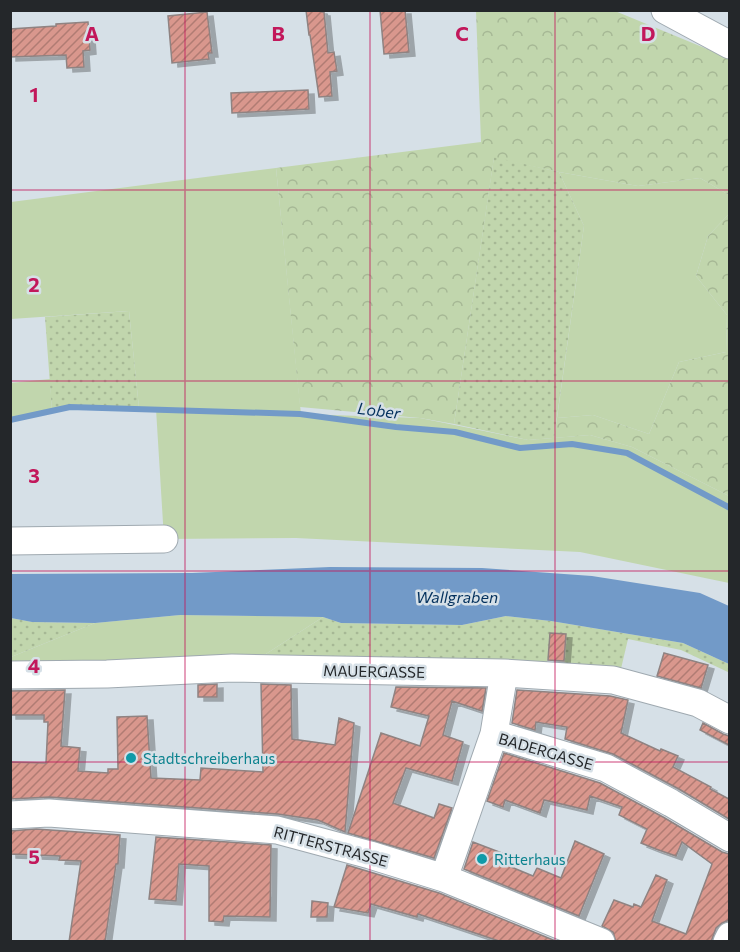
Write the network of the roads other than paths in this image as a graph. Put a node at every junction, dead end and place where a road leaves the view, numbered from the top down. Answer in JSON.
{"nodes":[{"id":1,"x":665,"y":10,"type":"edge"},
{"id":2,"x":729,"y":45,"type":"edge"},
{"id":3,"x":164,"y":539,"type":"dead end"},
{"id":4,"x":10,"y":541,"type":"edge"},
{"id":5,"x":504,"y":672,"type":"junction"},
{"id":6,"x":10,"y":675,"type":"edge"},
{"id":7,"x":729,"y":720,"type":"edge"},
{"id":8,"x":494,"y":734,"type":"junction"},
{"id":9,"x":10,"y":815,"type":"edge"},
{"id":10,"x":729,"y":838,"type":"edge"},
{"id":11,"x":444,"y":878,"type":"junction"},
{"id":12,"x":729,"y":936,"type":"edge"},
{"id":13,"x":601,"y":942,"type":"edge"},
{"id":14,"x":728,"y":942,"type":"edge"}],
"edges":[{"from":1,"to":2,"type":"street"},
{"from":3,"to":4,"type":"street"},
{"from":5,"to":6,"type":"street","name":"MAUERGASSE"},
{"from":5,"to":7,"type":"street","name":"MAUERGASSE"},
{"from":5,"to":8,"type":"street"},
{"from":8,"to":10,"type":"street","name":"BADERGASSE"},
{"from":8,"to":11,"type":"street","name":"BADERGASSE"},
{"from":9,"to":11,"type":"street","name":"RITTERSTRASSE"},
{"from":11,"to":13,"type":"street","name":"RITTERSTRASSE"},
{"from":12,"to":14,"type":"street"}]}
